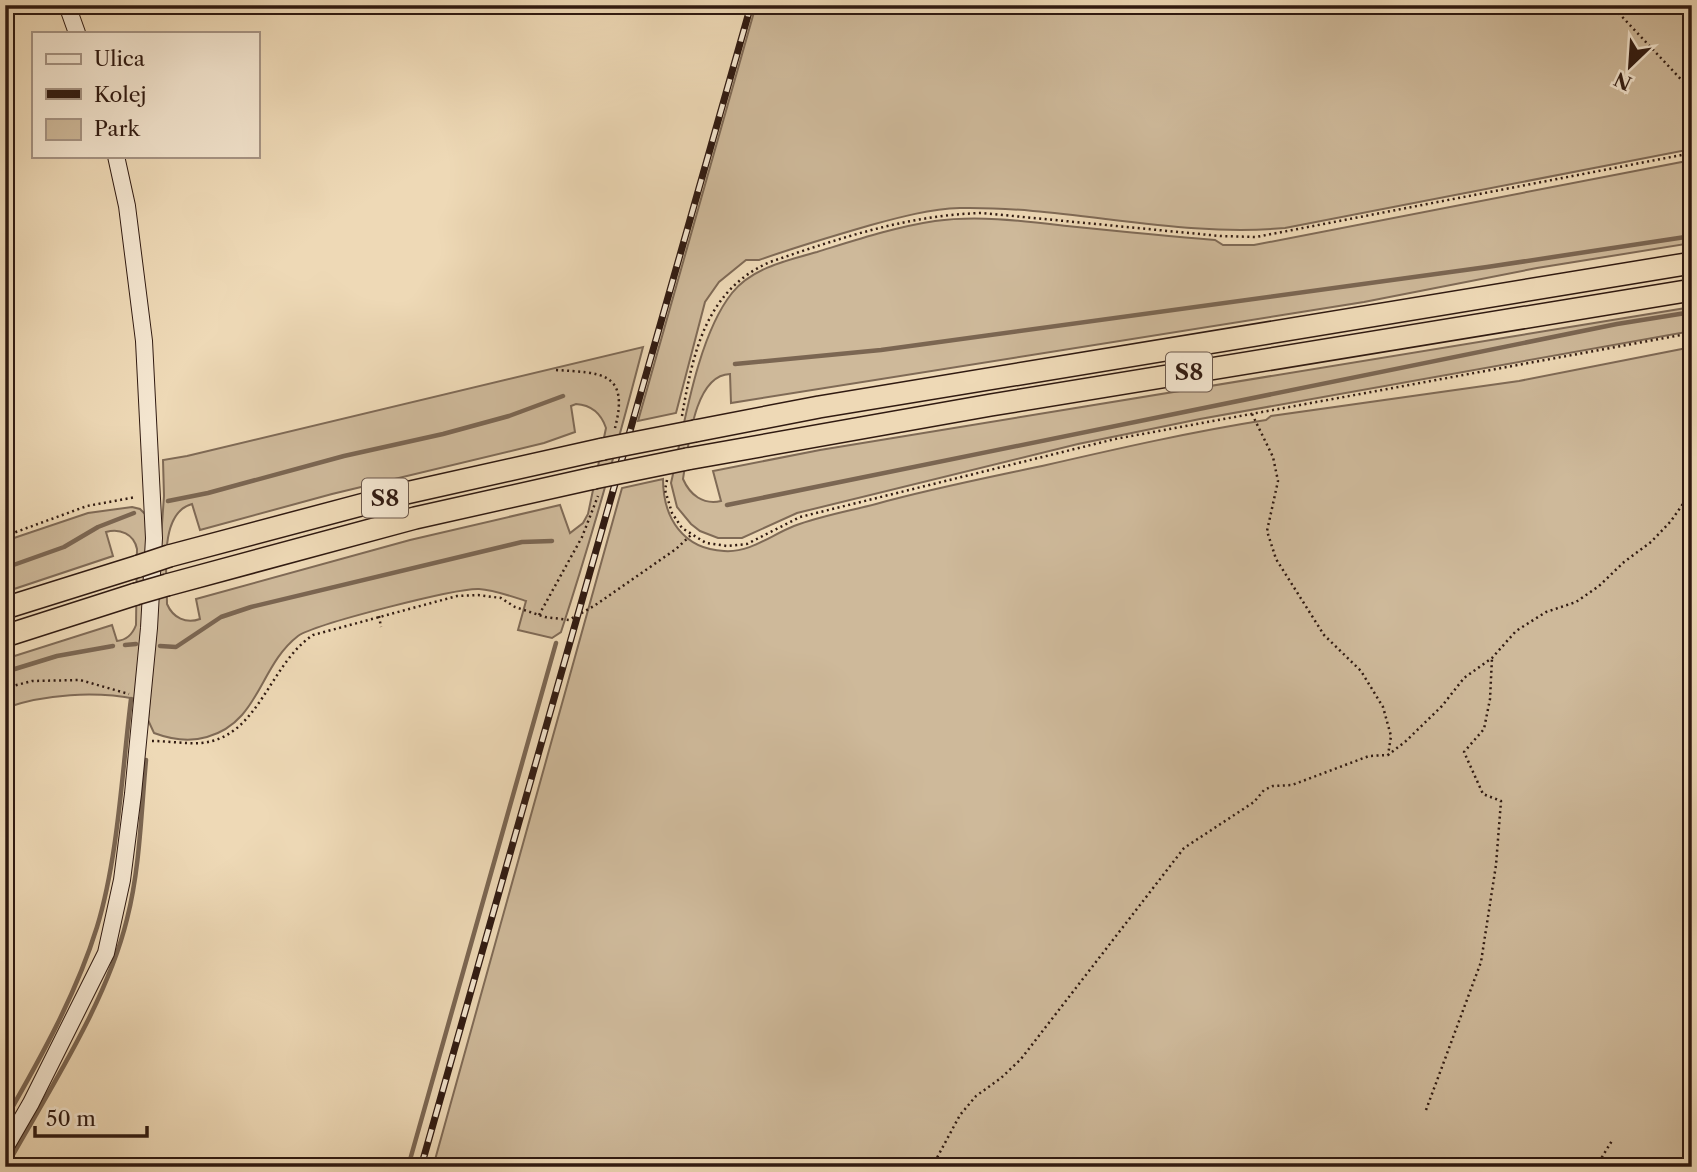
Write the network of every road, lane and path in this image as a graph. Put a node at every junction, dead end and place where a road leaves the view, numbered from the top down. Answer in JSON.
{"nodes":[{"id":1,"x":67,"y":5,"type":"edge"},
{"id":2,"x":1611,"y":5,"type":"edge"},
{"id":3,"x":77,"y":32,"type":"edge"},
{"id":4,"x":1692,"y":91,"type":"edge"},
{"id":5,"x":116,"y":158,"type":"edge"},
{"id":6,"x":1692,"y":263,"type":"edge"},
{"id":7,"x":1692,"y":290,"type":"edge"},
{"id":8,"x":1252,"y":414,"type":"dead end"},
{"id":9,"x":1692,"y":491,"type":"edge"},
{"id":10,"x":153,"y":494,"type":"junction"},
{"id":11,"x":691,"y":535,"type":"dead end"},
{"id":12,"x":5,"y":536,"type":"edge"},
{"id":13,"x":5,"y":608,"type":"edge"},
{"id":14,"x":379,"y":616,"type":"junction"},
{"id":15,"x":381,"y":627,"type":"dead end"},
{"id":16,"x":5,"y":636,"type":"edge"},
{"id":17,"x":1492,"y":658,"type":"junction"},
{"id":18,"x":5,"y":688,"type":"edge"},
{"id":19,"x":142,"y":697,"type":"junction"},
{"id":20,"x":138,"y":740,"type":"junction"},
{"id":21,"x":1388,"y":755,"type":"junction"},
{"id":22,"x":1426,"y":1110,"type":"dead end"},
{"id":23,"x":1613,"y":1139,"type":"dead end"},
{"id":24,"x":5,"y":1148,"type":"edge"},
{"id":25,"x":932,"y":1167,"type":"edge"},
{"id":26,"x":1596,"y":1167,"type":"edge"}],
"edges":[{"from":1,"to":3,"type":"street"},
{"from":2,"to":4,"type":"path"},
{"from":5,"to":10,"type":"street"},
{"from":6,"to":13,"type":"highway","number":"S8","bridge":true},
{"from":7,"to":16,"type":"highway","number":"S8","bridge":true},
{"from":8,"to":21,"type":"path"},
{"from":9,"to":17,"type":"path"},
{"from":10,"to":12,"type":"path"},
{"from":10,"to":19,"type":"street"},
{"from":11,"to":14,"type":"path"},
{"from":14,"to":15,"type":"path"},
{"from":14,"to":20,"type":"path"},
{"from":17,"to":21,"type":"path"},
{"from":17,"to":22,"type":"path"},
{"from":18,"to":19,"type":"path"},
{"from":19,"to":20,"type":"street"},
{"from":20,"to":24,"type":"street"},
{"from":21,"to":25,"type":"path"},
{"from":23,"to":26,"type":"path"}]}
